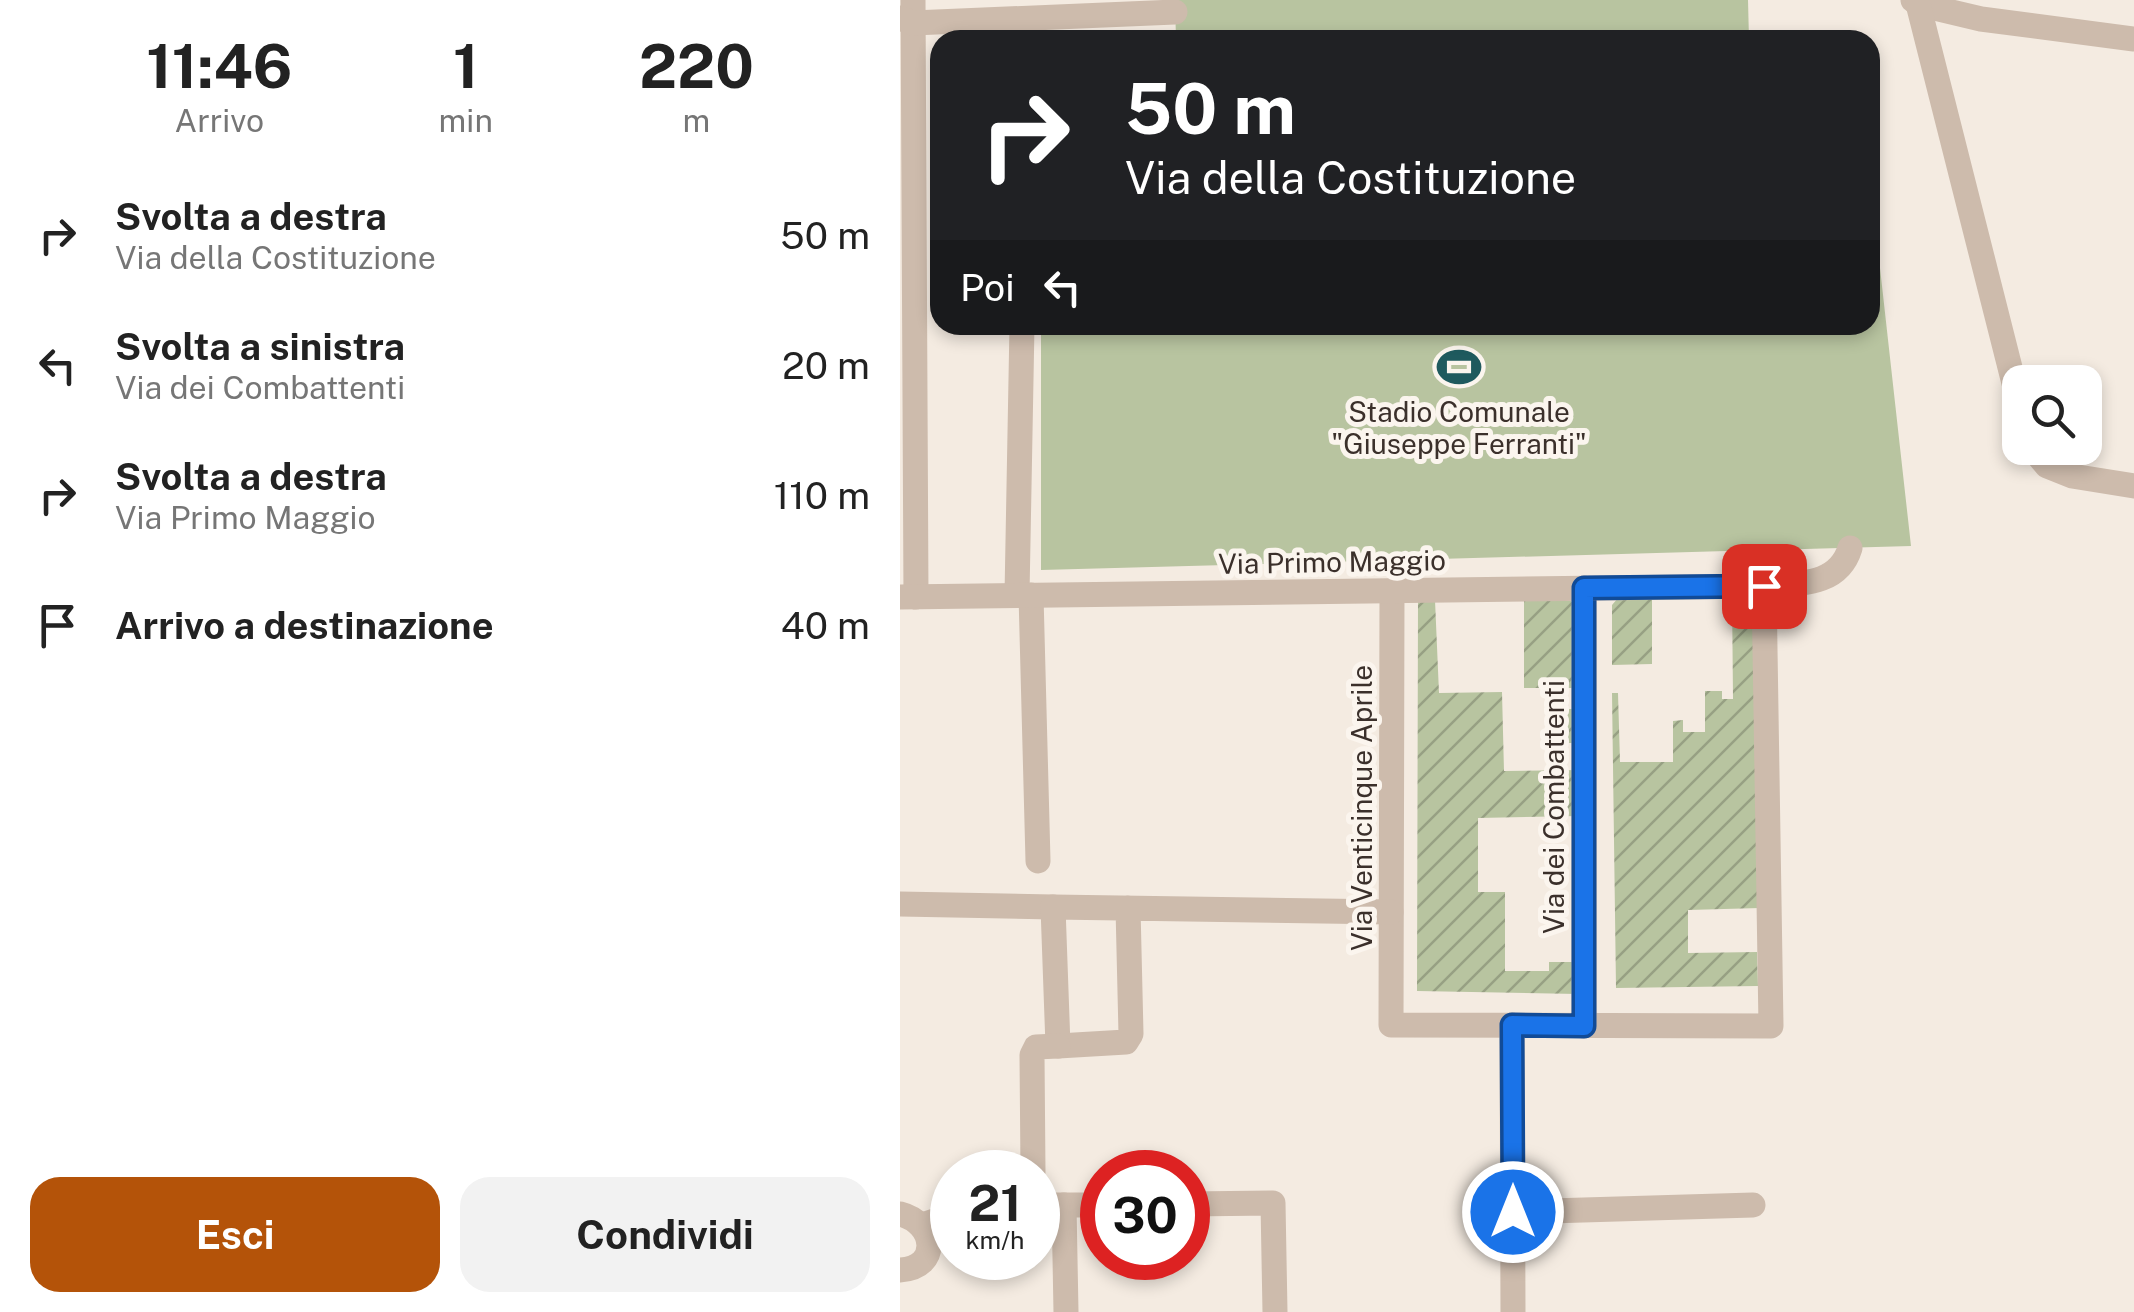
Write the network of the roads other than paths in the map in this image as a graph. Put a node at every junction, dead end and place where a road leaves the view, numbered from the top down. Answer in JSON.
{"nodes":[{"id":1,"x":1916,"y":2,"type":"edge"},
{"id":2,"x":1158,"y":8,"type":"edge"},
{"id":3,"x":909,"y":14,"type":"edge"},
{"id":4,"x":2134,"y":39,"type":"edge"},
{"id":5,"x":1022,"y":335,"type":"edge"},
{"id":6,"x":2009,"y":365,"type":"edge"},
{"id":7,"x":2046,"y":465,"type":"edge"},
{"id":8,"x":2134,"y":486,"type":"edge"},
{"id":9,"x":1850,"y":548,"type":"dead end"},
{"id":10,"x":1764,"y":586,"type":"junction"},
{"id":11,"x":1584,"y":588,"type":"junction"},
{"id":12,"x":1392,"y":591,"type":"junction"},
{"id":13,"x":1024,"y":596,"type":"junction"},
{"id":14,"x":908,"y":597,"type":"edge"},
{"id":15,"x":1038,"y":861,"type":"dead end"},
{"id":16,"x":900,"y":904,"type":"edge"},
{"id":17,"x":1053,"y":907,"type":"junction"},
{"id":18,"x":1128,"y":908,"type":"junction"},
{"id":19,"x":1392,"y":912,"type":"junction"},
{"id":20,"x":1512,"y":1025,"type":"junction"},
{"id":21,"x":1584,"y":1026,"type":"junction"},
{"id":22,"x":1058,"y":1046,"type":"junction"},
{"id":23,"x":1033,"y":1150,"type":"edge"},
{"id":24,"x":1210,"y":1204,"type":"edge"},
{"id":25,"x":1753,"y":1204,"type":"dead end"},
{"id":26,"x":1513,"y":1212,"type":"junction"},
{"id":27,"x":911,"y":1219,"type":"edge"},
{"id":28,"x":1060,"y":1269,"type":"edge"},
{"id":29,"x":900,"y":1270,"type":"edge"},
{"id":30,"x":1066,"y":1312,"type":"edge"},
{"id":31,"x":1276,"y":1312,"type":"edge"},
{"id":32,"x":1513,"y":1312,"type":"edge"}],
"edges":[{"from":1,"to":4,"type":"street"},
{"from":1,"to":6,"type":"street"},
{"from":2,"to":3,"type":"street"},
{"from":3,"to":14,"type":"street"},
{"from":5,"to":13,"type":"street"},
{"from":7,"to":8,"type":"street"},
{"from":9,"to":10,"type":"street","name":"Via Primo Maggio"},
{"from":10,"to":11,"type":"street","name":"Via Primo Maggio"},
{"from":10,"to":21,"type":"street"},
{"from":11,"to":12,"type":"street","name":"Via Primo Maggio"},
{"from":11,"to":21,"type":"street","name":"Via dei Combattenti"},
{"from":12,"to":13,"type":"street","name":"Via Primo Maggio"},
{"from":12,"to":19,"type":"street","name":"Via Venticinque Aprile"},
{"from":13,"to":14,"type":"street","name":"Via Primo Maggio"},
{"from":13,"to":15,"type":"street"},
{"from":16,"to":17,"type":"street"},
{"from":17,"to":18,"type":"street"},
{"from":17,"to":22,"type":"street"},
{"from":18,"to":19,"type":"street"},
{"from":18,"to":22,"type":"street"},
{"from":19,"to":20,"type":"street","name":"Via Venticinque Aprile"},
{"from":20,"to":21,"type":"street"},
{"from":20,"to":26,"type":"street"},
{"from":22,"to":23,"type":"street"},
{"from":24,"to":31,"type":"street"},
{"from":25,"to":26,"type":"street"},
{"from":26,"to":32,"type":"street"},
{"from":27,"to":29,"type":"street"},
{"from":28,"to":30,"type":"street"}]}
